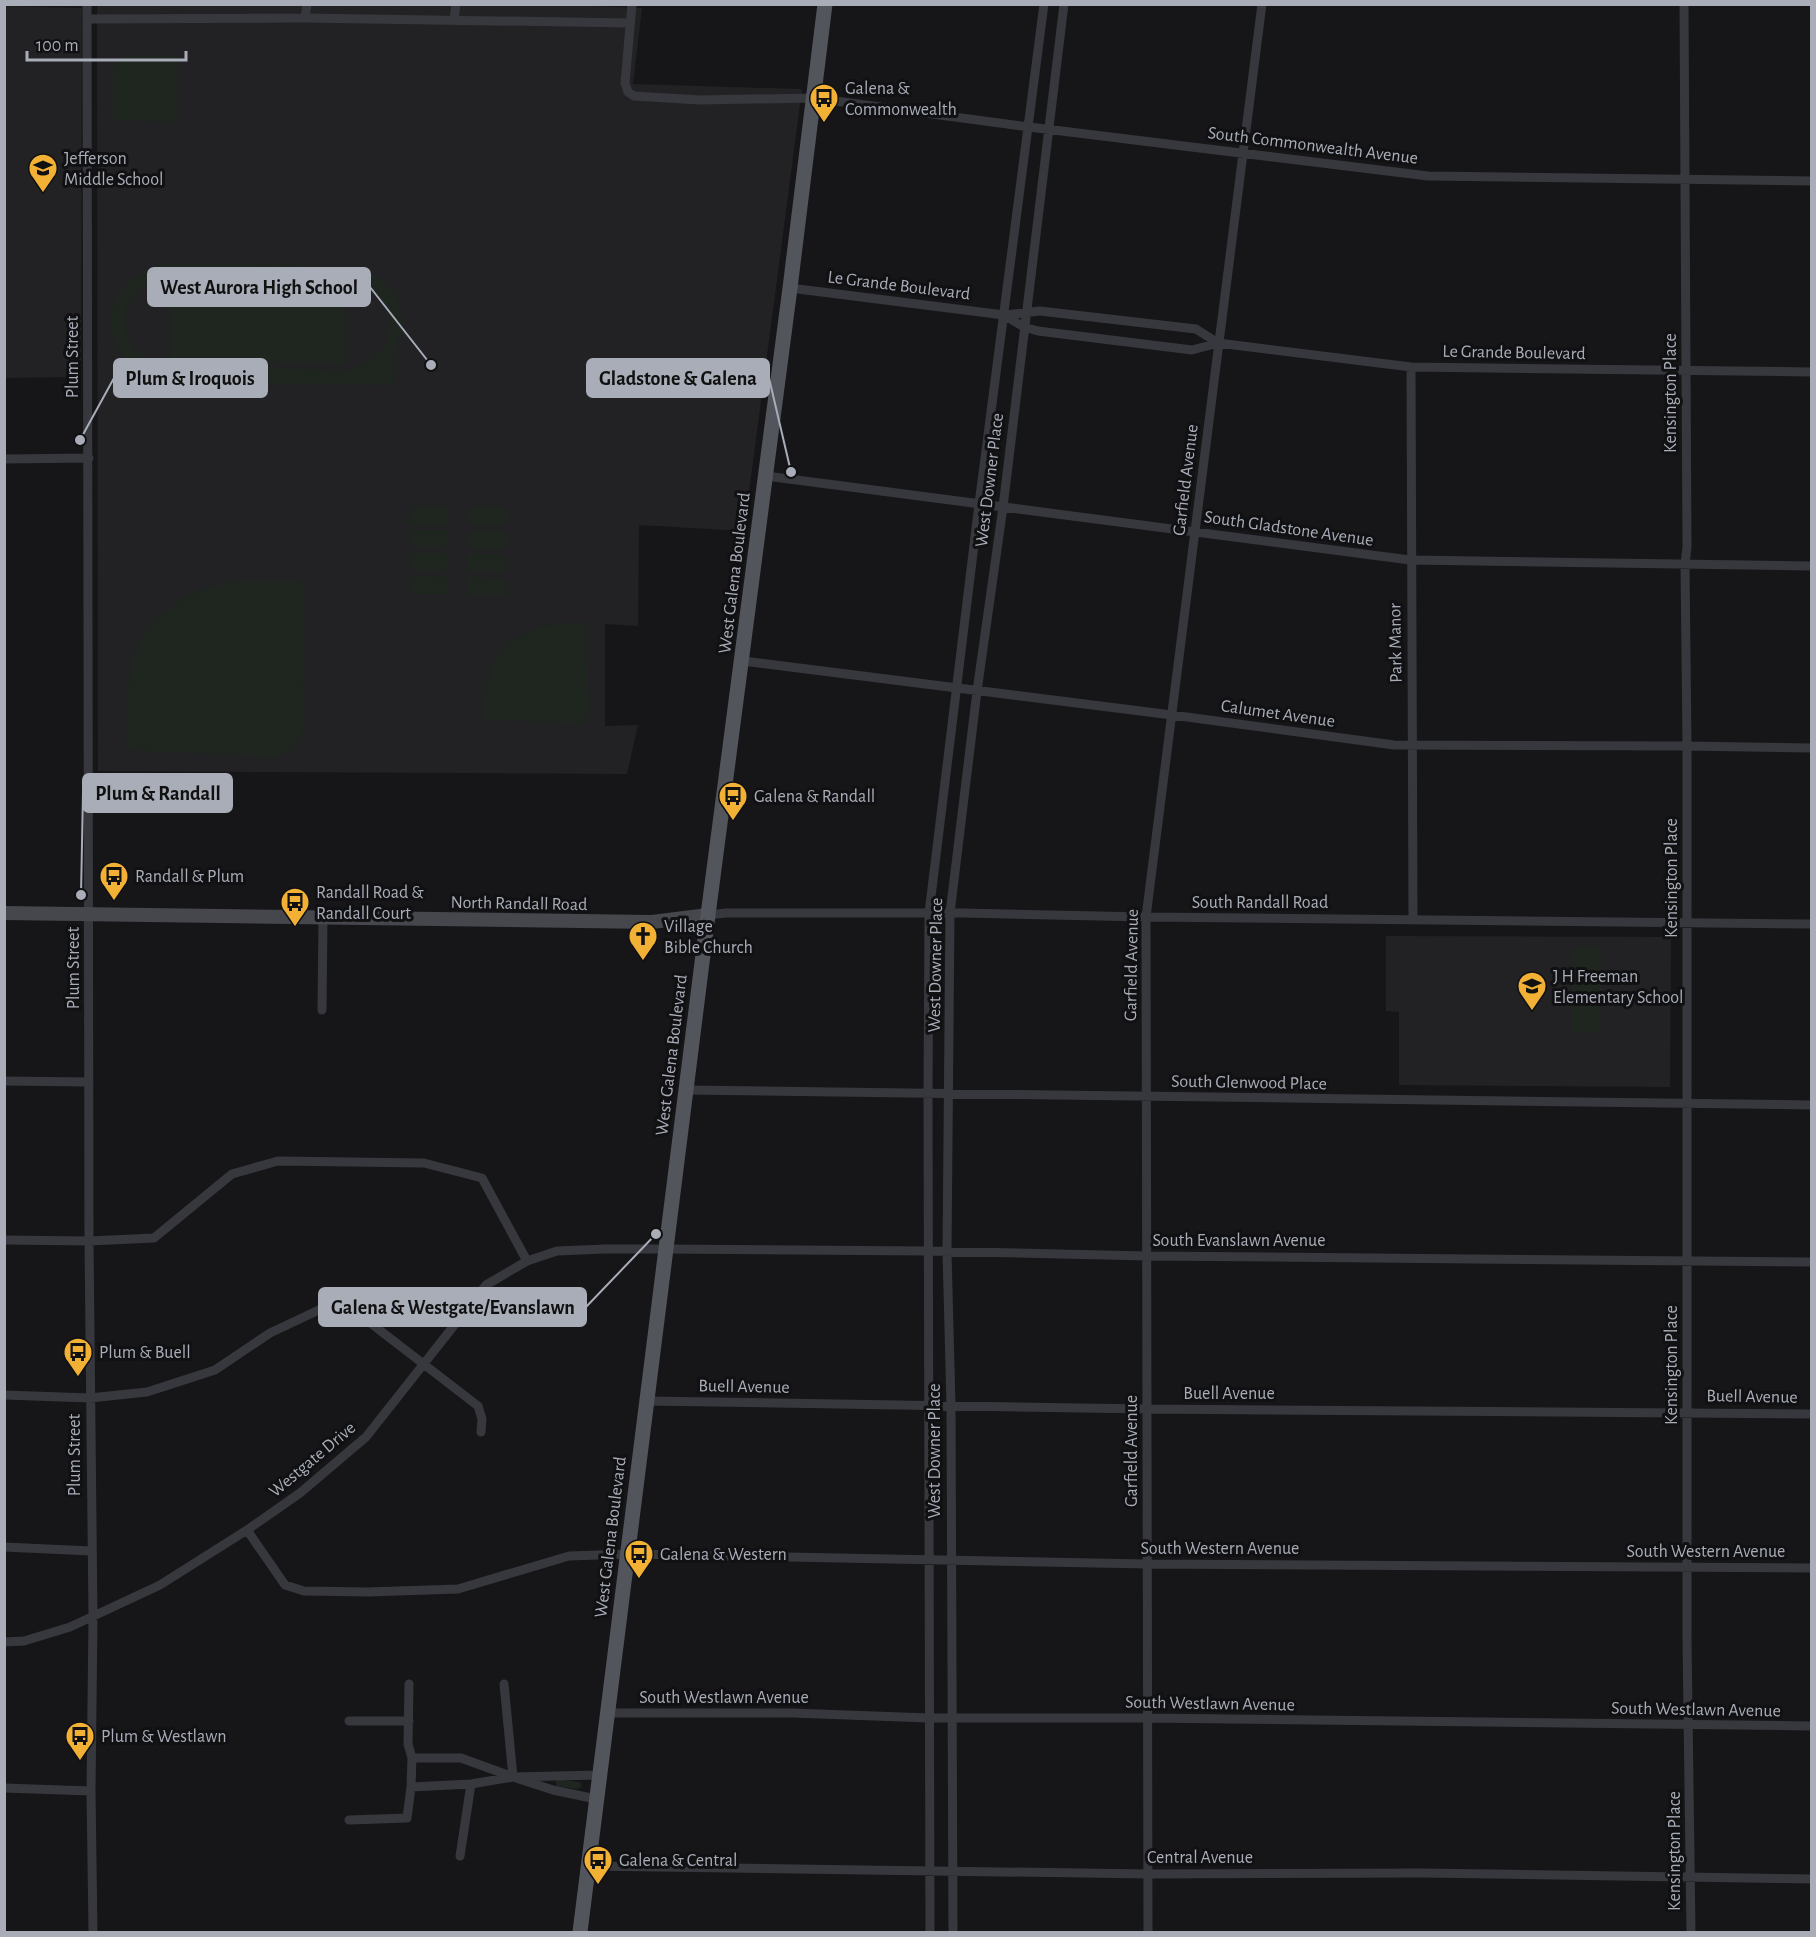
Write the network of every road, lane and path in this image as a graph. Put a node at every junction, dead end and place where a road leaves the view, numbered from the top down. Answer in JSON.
{"nodes":[{"id":1,"x":87,"y":4,"type":"edge"},
{"id":2,"x":307,"y":4,"type":"edge"},
{"id":3,"x":456,"y":4,"type":"edge"},
{"id":4,"x":632,"y":4,"type":"edge"},
{"id":5,"x":825,"y":4,"type":"edge"},
{"id":6,"x":1044,"y":4,"type":"edge"},
{"id":7,"x":1065,"y":4,"type":"edge"},
{"id":8,"x":1262,"y":4,"type":"edge"},
{"id":9,"x":1684,"y":4,"type":"edge"},
{"id":10,"x":305,"y":18,"type":"junction"},
{"id":11,"x":87,"y":19,"type":"junction"},
{"id":12,"x":454,"y":20,"type":"junction"},
{"id":13,"x":630,"y":23,"type":"junction"},
{"id":14,"x":813,"y":98,"type":"junction"},
{"id":15,"x":1029,"y":127,"type":"junction"},
{"id":16,"x":1048,"y":129,"type":"junction"},
{"id":17,"x":1243,"y":153,"type":"junction"},
{"id":18,"x":1686,"y":179,"type":"junction"},
{"id":19,"x":1812,"y":181,"type":"edge"},
{"id":20,"x":790,"y":288,"type":"junction"},
{"id":21,"x":1025,"y":313,"type":"junction"},
{"id":22,"x":1004,"y":315,"type":"junction"},
{"id":23,"x":1024,"y":327,"type":"junction"},
{"id":24,"x":1218,"y":343,"type":"junction"},
{"id":25,"x":1411,"y":367,"type":"junction"},
{"id":26,"x":1687,"y":371,"type":"junction"},
{"id":27,"x":1812,"y":372,"type":"edge"},
{"id":28,"x":89,"y":458,"type":"junction"},
{"id":29,"x":4,"y":459,"type":"edge"},
{"id":30,"x":766,"y":476,"type":"junction"},
{"id":31,"x":979,"y":504,"type":"junction"},
{"id":32,"x":1003,"y":507,"type":"junction"},
{"id":33,"x":1196,"y":532,"type":"junction"},
{"id":34,"x":1410,"y":561,"type":"junction"},
{"id":35,"x":1685,"y":564,"type":"junction"},
{"id":36,"x":1812,"y":566,"type":"edge"},
{"id":37,"x":743,"y":661,"type":"junction"},
{"id":38,"x":958,"y":688,"type":"junction"},
{"id":39,"x":977,"y":691,"type":"junction"},
{"id":40,"x":1172,"y":715,"type":"junction"},
{"id":41,"x":1687,"y":746,"type":"junction"},
{"id":42,"x":1412,"y":747,"type":"junction"},
{"id":43,"x":1812,"y":748,"type":"edge"},
{"id":44,"x":4,"y":913,"type":"edge"},
{"id":45,"x":929,"y":913,"type":"junction"},
{"id":46,"x":950,"y":913,"type":"junction"},
{"id":47,"x":89,"y":914,"type":"junction"},
{"id":48,"x":708,"y":915,"type":"junction"},
{"id":49,"x":324,"y":918,"type":"junction"},
{"id":50,"x":1146,"y":918,"type":"junction"},
{"id":51,"x":1413,"y":919,"type":"junction"},
{"id":52,"x":1688,"y":923,"type":"junction"},
{"id":53,"x":1812,"y":924,"type":"edge"},
{"id":54,"x":322,"y":1010,"type":"dead end"},
{"id":55,"x":4,"y":1081,"type":"edge"},
{"id":56,"x":89,"y":1082,"type":"junction"},
{"id":57,"x":687,"y":1090,"type":"junction"},
{"id":58,"x":928,"y":1094,"type":"junction"},
{"id":59,"x":949,"y":1094,"type":"junction"},
{"id":60,"x":1147,"y":1097,"type":"junction"},
{"id":61,"x":1688,"y":1103,"type":"junction"},
{"id":62,"x":1812,"y":1105,"type":"edge"},
{"id":63,"x":4,"y":1240,"type":"edge"},
{"id":64,"x":88,"y":1241,"type":"junction"},
{"id":65,"x":667,"y":1249,"type":"junction"},
{"id":66,"x":928,"y":1251,"type":"junction"},
{"id":67,"x":947,"y":1252,"type":"junction"},
{"id":68,"x":1148,"y":1256,"type":"junction"},
{"id":69,"x":527,"y":1261,"type":"junction"},
{"id":70,"x":1687,"y":1261,"type":"junction"},
{"id":71,"x":1812,"y":1262,"type":"edge"},
{"id":72,"x":422,"y":1364,"type":"junction"},
{"id":73,"x":4,"y":1395,"type":"edge"},
{"id":74,"x":90,"y":1398,"type":"junction"},
{"id":75,"x":647,"y":1401,"type":"junction"},
{"id":76,"x":929,"y":1405,"type":"junction"},
{"id":77,"x":951,"y":1405,"type":"junction"},
{"id":78,"x":1148,"y":1409,"type":"junction"},
{"id":79,"x":1688,"y":1412,"type":"junction"},
{"id":80,"x":1812,"y":1414,"type":"edge"},
{"id":81,"x":481,"y":1432,"type":"dead end"},
{"id":82,"x":247,"y":1530,"type":"junction"},
{"id":83,"x":4,"y":1547,"type":"edge"},
{"id":84,"x":91,"y":1551,"type":"junction"},
{"id":85,"x":628,"y":1554,"type":"junction"},
{"id":86,"x":929,"y":1560,"type":"junction"},
{"id":87,"x":951,"y":1561,"type":"junction"},
{"id":88,"x":1148,"y":1564,"type":"junction"},
{"id":89,"x":1689,"y":1568,"type":"junction"},
{"id":90,"x":1812,"y":1568,"type":"edge"},
{"id":91,"x":93,"y":1617,"type":"junction"},
{"id":92,"x":4,"y":1642,"type":"edge"},
{"id":93,"x":409,"y":1684,"type":"dead end"},
{"id":94,"x":504,"y":1684,"type":"dead end"},
{"id":95,"x":608,"y":1713,"type":"junction"},
{"id":96,"x":929,"y":1718,"type":"junction"},
{"id":97,"x":951,"y":1718,"type":"junction"},
{"id":98,"x":1149,"y":1718,"type":"junction"},
{"id":99,"x":349,"y":1720,"type":"dead end"},
{"id":100,"x":409,"y":1721,"type":"junction"},
{"id":101,"x":1690,"y":1725,"type":"junction"},
{"id":102,"x":1812,"y":1726,"type":"edge"},
{"id":103,"x":412,"y":1758,"type":"junction"},
{"id":104,"x":599,"y":1775,"type":"junction"},
{"id":105,"x":513,"y":1777,"type":"junction"},
{"id":106,"x":471,"y":1784,"type":"junction"},
{"id":107,"x":411,"y":1786,"type":"junction"},
{"id":108,"x":4,"y":1788,"type":"edge"},
{"id":109,"x":91,"y":1791,"type":"junction"},
{"id":110,"x":596,"y":1799,"type":"junction"},
{"id":111,"x":349,"y":1820,"type":"dead end"},
{"id":112,"x":460,"y":1856,"type":"dead end"},
{"id":113,"x":588,"y":1866,"type":"junction"},
{"id":114,"x":929,"y":1870,"type":"junction"},
{"id":115,"x":952,"y":1870,"type":"junction"},
{"id":116,"x":1148,"y":1874,"type":"junction"},
{"id":117,"x":1690,"y":1878,"type":"junction"},
{"id":118,"x":1812,"y":1879,"type":"edge"},
{"id":119,"x":93,"y":1932,"type":"edge"},
{"id":120,"x":580,"y":1932,"type":"edge"},
{"id":121,"x":930,"y":1932,"type":"edge"},
{"id":122,"x":953,"y":1932,"type":"edge"},
{"id":123,"x":1148,"y":1932,"type":"edge"},
{"id":124,"x":1691,"y":1932,"type":"edge"}],
"edges":[{"from":1,"to":11,"type":"street","name":"Plum Street"},
{"from":2,"to":10,"type":"street"},
{"from":3,"to":12,"type":"street"},
{"from":4,"to":13,"type":"street"},
{"from":5,"to":14,"type":"main road","name":"West Galena Boulevard"},
{"from":6,"to":15,"type":"street","name":"West Downer Place"},
{"from":7,"to":16,"type":"street","name":"West Downer Place"},
{"from":8,"to":17,"type":"street","name":"Garfield Avenue"},
{"from":9,"to":18,"type":"street","name":"Kensington Place"},
{"from":10,"to":11,"type":"street"},
{"from":10,"to":12,"type":"street"},
{"from":11,"to":28,"type":"street","name":"Plum Street"},
{"from":12,"to":13,"type":"street"},
{"from":13,"to":14,"type":"street","name":"South Commonwealth Avenue"},
{"from":14,"to":15,"type":"street","name":"South Commonwealth Avenue"},
{"from":14,"to":20,"type":"main road","name":"West Galena Boulevard"},
{"from":15,"to":16,"type":"street","name":"South Commonwealth Avenue"},
{"from":15,"to":22,"type":"street","name":"West Downer Place"},
{"from":16,"to":17,"type":"street","name":"South Commonwealth Avenue"},
{"from":16,"to":21,"type":"street","name":"West Downer Place"},
{"from":17,"to":18,"type":"street","name":"South Commonwealth Avenue"},
{"from":17,"to":24,"type":"street","name":"Garfield Avenue"},
{"from":18,"to":19,"type":"street","name":"South Commonwealth Avenue"},
{"from":18,"to":26,"type":"street","name":"Kensington Place"},
{"from":20,"to":22,"type":"street","name":"Le Grande Boulevard"},
{"from":20,"to":30,"type":"main road","name":"West Galena Boulevard"},
{"from":21,"to":22,"type":"street","name":"Le Grande Boulevard"},
{"from":21,"to":23,"type":"street","name":"West Downer Place"},
{"from":21,"to":24,"type":"street","name":"Le Grande Boulevard"},
{"from":22,"to":23,"type":"street","name":"Le Grande Boulevard"},
{"from":22,"to":31,"type":"street","name":"West Downer Place"},
{"from":23,"to":24,"type":"street","name":"Le Grande Boulevard"},
{"from":23,"to":32,"type":"street","name":"West Downer Place"},
{"from":24,"to":25,"type":"street","name":"Le Grande Boulevard"},
{"from":24,"to":33,"type":"street","name":"Garfield Avenue"},
{"from":25,"to":26,"type":"street","name":"Le Grande Boulevard"},
{"from":25,"to":34,"type":"street","name":"Park Manor"},
{"from":26,"to":27,"type":"street","name":"Le Grande Boulevard"},
{"from":26,"to":35,"type":"street","name":"Kensington Place"},
{"from":28,"to":29,"type":"street"},
{"from":28,"to":47,"type":"street","name":"Plum Street"},
{"from":30,"to":31,"type":"street","name":"South Gladstone Avenue"},
{"from":30,"to":37,"type":"main road","name":"West Galena Boulevard"},
{"from":31,"to":32,"type":"street","name":"South Gladstone Avenue"},
{"from":31,"to":38,"type":"street","name":"West Downer Place"},
{"from":32,"to":33,"type":"street","name":"South Gladstone Avenue"},
{"from":32,"to":39,"type":"street","name":"West Downer Place"},
{"from":33,"to":34,"type":"street","name":"South Gladstone Avenue"},
{"from":33,"to":40,"type":"street","name":"Garfield Avenue"},
{"from":34,"to":35,"type":"street","name":"South Gladstone Avenue"},
{"from":34,"to":42,"type":"street","name":"Park Manor"},
{"from":35,"to":36,"type":"street","name":"South Gladstone Avenue"},
{"from":35,"to":41,"type":"street","name":"Kensington Place"},
{"from":37,"to":38,"type":"street","name":"Calumet Avenue"},
{"from":37,"to":48,"type":"main road","name":"West Galena Boulevard"},
{"from":38,"to":39,"type":"street","name":"Calumet Avenue"},
{"from":38,"to":45,"type":"street","name":"West Downer Place"},
{"from":39,"to":40,"type":"street","name":"Calumet Avenue"},
{"from":39,"to":46,"type":"street","name":"West Downer Place"},
{"from":40,"to":42,"type":"street","name":"Calumet Avenue"},
{"from":40,"to":50,"type":"street","name":"Garfield Avenue"},
{"from":41,"to":42,"type":"street","name":"Calumet Avenue"},
{"from":41,"to":43,"type":"street","name":"Calumet Avenue"},
{"from":41,"to":52,"type":"street","name":"Kensington Place"},
{"from":42,"to":51,"type":"street","name":"Park Manor"},
{"from":44,"to":47,"type":"main road","name":"North Randall Road"},
{"from":45,"to":46,"type":"street","name":"South Randall Road"},
{"from":45,"to":48,"type":"street","name":"South Randall Road"},
{"from":45,"to":58,"type":"street","name":"West Downer Place"},
{"from":46,"to":50,"type":"street","name":"South Randall Road"},
{"from":46,"to":59,"type":"street","name":"West Downer Place"},
{"from":47,"to":49,"type":"main road","name":"North Randall Road"},
{"from":47,"to":56,"type":"street","name":"Plum Street"},
{"from":48,"to":49,"type":"main road","name":"North Randall Road"},
{"from":48,"to":57,"type":"main road","name":"West Galena Boulevard"},
{"from":49,"to":54,"type":"street"},
{"from":50,"to":51,"type":"street","name":"South Randall Road"},
{"from":50,"to":60,"type":"street","name":"Garfield Avenue"},
{"from":51,"to":52,"type":"street","name":"South Randall Road"},
{"from":52,"to":53,"type":"street","name":"South Randall Road"},
{"from":52,"to":61,"type":"street","name":"Kensington Place"},
{"from":55,"to":56,"type":"street"},
{"from":56,"to":64,"type":"street","name":"Plum Street"},
{"from":57,"to":58,"type":"street","name":"South Glenwood Place"},
{"from":57,"to":65,"type":"main road","name":"West Galena Boulevard"},
{"from":58,"to":59,"type":"street","name":"South Glenwood Place"},
{"from":58,"to":66,"type":"street","name":"West Downer Place"},
{"from":59,"to":60,"type":"street","name":"South Glenwood Place"},
{"from":59,"to":67,"type":"street","name":"West Downer Place"},
{"from":60,"to":61,"type":"street","name":"South Glenwood Place"},
{"from":60,"to":68,"type":"street","name":"Garfield Avenue"},
{"from":61,"to":62,"type":"street","name":"South Glenwood Place"},
{"from":61,"to":70,"type":"street","name":"Kensington Place"},
{"from":63,"to":64,"type":"street"},
{"from":64,"to":69,"type":"street"},
{"from":64,"to":74,"type":"street","name":"Plum Street"},
{"from":65,"to":66,"type":"street","name":"South Evanslawn Avenue"},
{"from":65,"to":69,"type":"street","name":"Westgate Drive"},
{"from":65,"to":75,"type":"main road","name":"West Galena Boulevard"},
{"from":66,"to":67,"type":"street","name":"South Evanslawn Avenue"},
{"from":66,"to":76,"type":"street","name":"West Downer Place"},
{"from":67,"to":68,"type":"street","name":"South Evanslawn Avenue"},
{"from":67,"to":77,"type":"street","name":"West Downer Place"},
{"from":68,"to":70,"type":"street","name":"South Evanslawn Avenue"},
{"from":68,"to":78,"type":"street","name":"Garfield Avenue"},
{"from":69,"to":72,"type":"street","name":"Westgate Drive"},
{"from":70,"to":71,"type":"street","name":"South Evanslawn Avenue"},
{"from":70,"to":79,"type":"street","name":"Kensington Place"},
{"from":72,"to":74,"type":"street"},
{"from":72,"to":81,"type":"street"},
{"from":72,"to":82,"type":"street","name":"Westgate Drive"},
{"from":73,"to":74,"type":"street"},
{"from":74,"to":84,"type":"street","name":"Plum Street"},
{"from":75,"to":76,"type":"street","name":"Buell Avenue"},
{"from":75,"to":85,"type":"main road","name":"West Galena Boulevard"},
{"from":76,"to":77,"type":"street","name":"Buell Avenue"},
{"from":76,"to":86,"type":"street","name":"West Downer Place"},
{"from":77,"to":78,"type":"street","name":"Buell Avenue"},
{"from":77,"to":87,"type":"street","name":"West Downer Place"},
{"from":78,"to":79,"type":"street","name":"Buell Avenue"},
{"from":78,"to":88,"type":"street","name":"Garfield Avenue"},
{"from":79,"to":80,"type":"street","name":"Buell Avenue"},
{"from":79,"to":89,"type":"street","name":"Kensington Place"},
{"from":82,"to":85,"type":"street","name":"South Western Avenue"},
{"from":82,"to":91,"type":"street","name":"Westgate Drive"},
{"from":83,"to":84,"type":"street"},
{"from":84,"to":91,"type":"street","name":"Plum Street"},
{"from":85,"to":86,"type":"street","name":"South Western Avenue"},
{"from":85,"to":95,"type":"main road","name":"West Galena Boulevard"},
{"from":86,"to":87,"type":"street","name":"South Western Avenue"},
{"from":86,"to":96,"type":"street","name":"West Downer Place"},
{"from":87,"to":88,"type":"street","name":"South Western Avenue"},
{"from":87,"to":97,"type":"street","name":"West Downer Place"},
{"from":88,"to":89,"type":"street","name":"South Western Avenue"},
{"from":88,"to":98,"type":"street","name":"Garfield Avenue"},
{"from":89,"to":90,"type":"street","name":"South Western Avenue"},
{"from":89,"to":101,"type":"street","name":"Kensington Place"},
{"from":91,"to":92,"type":"street","name":"Westgate Drive"},
{"from":91,"to":109,"type":"street","name":"Plum Street"},
{"from":93,"to":100,"type":"street"},
{"from":94,"to":105,"type":"street"},
{"from":95,"to":96,"type":"street","name":"South Westlawn Avenue"},
{"from":95,"to":104,"type":"main road","name":"West Galena Boulevard"},
{"from":96,"to":97,"type":"street","name":"South Westlawn Avenue"},
{"from":96,"to":114,"type":"street","name":"West Downer Place"},
{"from":97,"to":98,"type":"street","name":"South Westlawn Avenue"},
{"from":97,"to":115,"type":"street","name":"West Downer Place"},
{"from":98,"to":101,"type":"street","name":"South Westlawn Avenue"},
{"from":98,"to":116,"type":"street","name":"Garfield Avenue"},
{"from":99,"to":100,"type":"street"},
{"from":100,"to":103,"type":"street"},
{"from":101,"to":102,"type":"street","name":"South Westlawn Avenue"},
{"from":101,"to":117,"type":"street","name":"Kensington Place"},
{"from":103,"to":105,"type":"street"},
{"from":103,"to":107,"type":"street"},
{"from":104,"to":105,"type":"street"},
{"from":104,"to":110,"type":"main road","name":"West Galena Boulevard"},
{"from":105,"to":106,"type":"street"},
{"from":105,"to":110,"type":"street"},
{"from":106,"to":107,"type":"street"},
{"from":106,"to":112,"type":"street"},
{"from":107,"to":111,"type":"street"},
{"from":108,"to":109,"type":"street"},
{"from":109,"to":119,"type":"street","name":"Plum Street"},
{"from":110,"to":113,"type":"main road","name":"West Galena Boulevard"},
{"from":113,"to":114,"type":"street","name":"Central Avenue"},
{"from":113,"to":120,"type":"main road","name":"West Galena Boulevard"},
{"from":114,"to":115,"type":"street","name":"Central Avenue"},
{"from":114,"to":121,"type":"street","name":"West Downer Place"},
{"from":115,"to":116,"type":"street","name":"Central Avenue"},
{"from":115,"to":122,"type":"street","name":"West Downer Place"},
{"from":116,"to":117,"type":"street","name":"Central Avenue"},
{"from":116,"to":123,"type":"street","name":"Garfield Avenue"},
{"from":117,"to":118,"type":"street","name":"Central Avenue"},
{"from":117,"to":124,"type":"street","name":"Kensington Place"}]}
